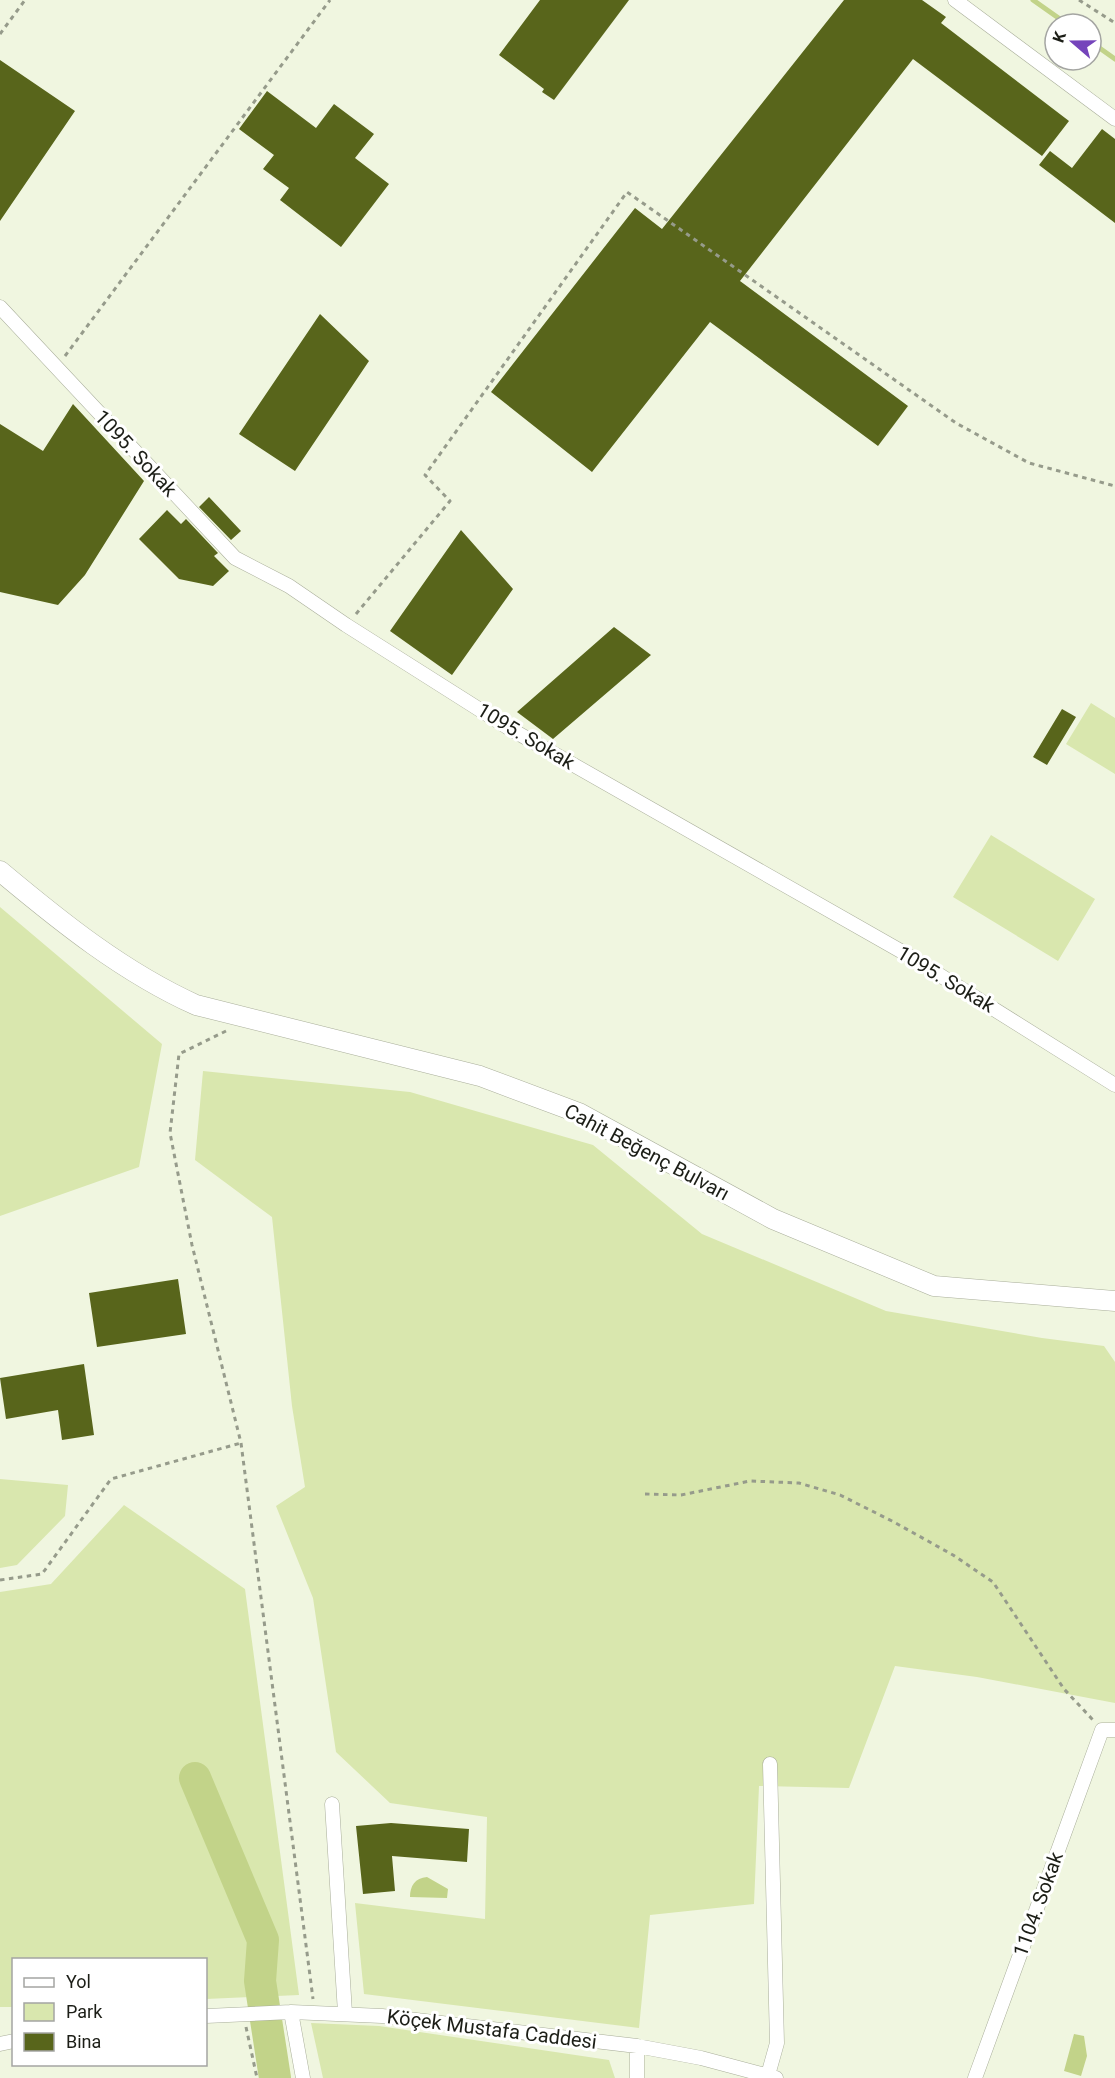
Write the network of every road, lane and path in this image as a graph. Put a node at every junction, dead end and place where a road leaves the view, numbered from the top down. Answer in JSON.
{"nodes":[{"id":1,"x":25,"y":0,"type":"edge"},
{"id":2,"x":330,"y":0,"type":"edge"},
{"id":3,"x":955,"y":0,"type":"edge"},
{"id":4,"x":1079,"y":0,"type":"edge"},
{"id":5,"x":1115,"y":23,"type":"edge"},
{"id":6,"x":0,"y":34,"type":"edge"},
{"id":7,"x":1115,"y":119,"type":"edge"},
{"id":8,"x":0,"y":307,"type":"edge"},
{"id":9,"x":57,"y":367,"type":"junction"},
{"id":10,"x":1115,"y":486,"type":"edge"},
{"id":11,"x":346,"y":625,"type":"junction"},
{"id":12,"x":0,"y":871,"type":"edge"},
{"id":13,"x":248,"y":1020,"type":"junction"},
{"id":14,"x":1115,"y":1085,"type":"edge"},
{"id":15,"x":1115,"y":1301,"type":"edge"},
{"id":16,"x":241,"y":1443,"type":"junction"},
{"id":17,"x":645,"y":1494,"type":"dead end"},
{"id":18,"x":0,"y":1580,"type":"edge"},
{"id":19,"x":1108,"y":1730,"type":"edge"},
{"id":20,"x":770,"y":1764,"type":"dead end"},
{"id":21,"x":332,"y":1804,"type":"dead end"},
{"id":22,"x":291,"y":2012,"type":"junction"},
{"id":23,"x":315,"y":2012,"type":"junction"},
{"id":24,"x":345,"y":2013,"type":"junction"},
{"id":25,"x":243,"y":2014,"type":"junction"},
{"id":26,"x":207,"y":2016,"type":"edge"},
{"id":27,"x":637,"y":2046,"type":"junction"},
{"id":28,"x":772,"y":2077,"type":"edge"},
{"id":29,"x":257,"y":2078,"type":"edge"},
{"id":30,"x":303,"y":2078,"type":"edge"},
{"id":31,"x":637,"y":2078,"type":"edge"},
{"id":32,"x":975,"y":2078,"type":"edge"}],
"edges":[{"from":1,"to":6,"type":"path"},
{"from":2,"to":9,"type":"path"},
{"from":3,"to":7,"type":"street"},
{"from":4,"to":5,"type":"path"},
{"from":8,"to":9,"type":"street","name":"1095. Sokak"},
{"from":9,"to":11,"type":"street","name":"1095. Sokak"},
{"from":10,"to":11,"type":"path"},
{"from":11,"to":14,"type":"street","name":"1095. Sokak"},
{"from":12,"to":13,"type":"main road","name":"Cahit Beğenç Bulvarı"},
{"from":13,"to":15,"type":"main road","name":"Cahit Beğenç Bulvarı"},
{"from":13,"to":16,"type":"path"},
{"from":16,"to":18,"type":"path"},
{"from":16,"to":23,"type":"path"},
{"from":17,"to":19,"type":"path"},
{"from":19,"to":32,"type":"street","name":"1104. Sokak"},
{"from":20,"to":28,"type":"street"},
{"from":21,"to":24,"type":"street"},
{"from":22,"to":23,"type":"street","name":"Köçek Mustafa Caddesi"},
{"from":22,"to":25,"type":"street","name":"Köçek Mustafa Caddesi"},
{"from":22,"to":30,"type":"street"},
{"from":23,"to":24,"type":"street","name":"Köçek Mustafa Caddesi"},
{"from":24,"to":27,"type":"street","name":"Köçek Mustafa Caddesi"},
{"from":25,"to":26,"type":"street","name":"Köçek Mustafa Caddesi"},
{"from":25,"to":29,"type":"path"},
{"from":27,"to":28,"type":"street","name":"Köçek Mustafa Caddesi"},
{"from":27,"to":31,"type":"street"}]}
